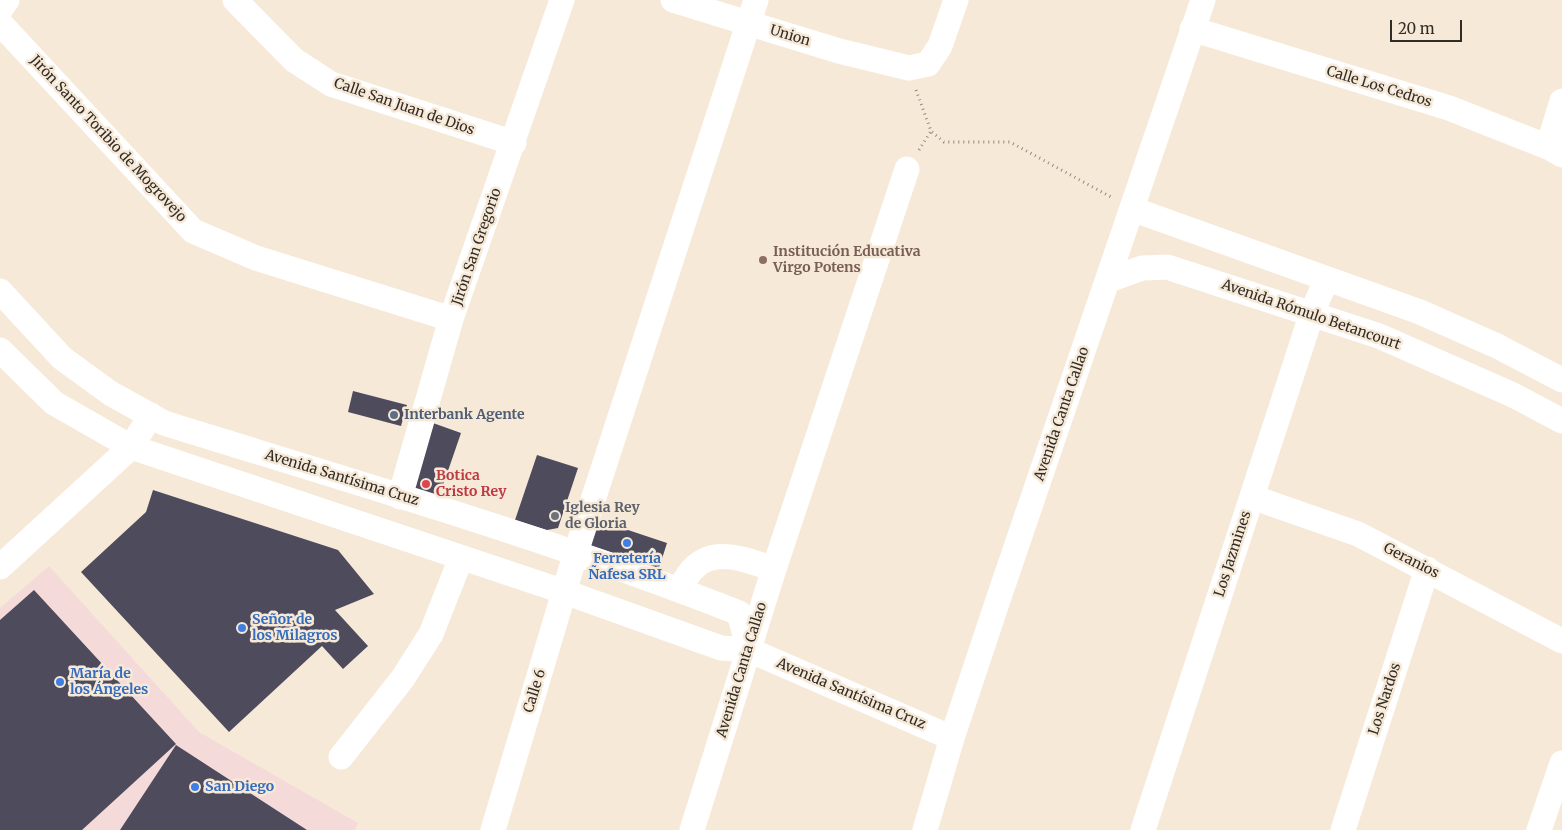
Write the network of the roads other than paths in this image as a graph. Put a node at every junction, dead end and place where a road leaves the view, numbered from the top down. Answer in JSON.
{"nodes":[{"id":1,"x":7,"y":0,"type":"edge"},
{"id":2,"x":235,"y":0,"type":"edge"},
{"id":3,"x":562,"y":0,"type":"edge"},
{"id":4,"x":673,"y":0,"type":"edge"},
{"id":5,"x":756,"y":0,"type":"edge"},
{"id":6,"x":956,"y":0,"type":"edge"},
{"id":7,"x":1203,"y":0,"type":"edge"},
{"id":8,"x":0,"y":10,"type":"edge"},
{"id":9,"x":0,"y":23,"type":"edge"},
{"id":10,"x":748,"y":23,"type":"junction"},
{"id":11,"x":1192,"y":29,"type":"junction"},
{"id":12,"x":1562,"y":101,"type":"edge"},
{"id":13,"x":514,"y":143,"type":"junction"},
{"id":14,"x":1555,"y":151,"type":"edge"},
{"id":15,"x":907,"y":170,"type":"dead end"},
{"id":16,"x":1132,"y":209,"type":"junction"},
{"id":17,"x":1109,"y":280,"type":"junction"},
{"id":18,"x":1326,"y":280,"type":"junction"},
{"id":19,"x":0,"y":292,"type":"edge"},
{"id":20,"x":1312,"y":313,"type":"junction"},
{"id":21,"x":451,"y":319,"type":"junction"},
{"id":22,"x":0,"y":350,"type":"edge"},
{"id":23,"x":1562,"y":380,"type":"edge"},
{"id":24,"x":151,"y":416,"type":"junction"},
{"id":25,"x":1562,"y":421,"type":"edge"},
{"id":26,"x":130,"y":447,"type":"junction"},
{"id":27,"x":1252,"y":496,"type":"junction"},
{"id":28,"x":400,"y":497,"type":"junction"},
{"id":29,"x":576,"y":552,"type":"junction"},
{"id":30,"x":461,"y":558,"type":"junction"},
{"id":31,"x":0,"y":567,"type":"edge"},
{"id":32,"x":774,"y":569,"type":"junction"},
{"id":33,"x":1427,"y":569,"type":"junction"},
{"id":34,"x":680,"y":590,"type":"junction"},
{"id":35,"x":565,"y":592,"type":"junction"},
{"id":36,"x":1562,"y":641,"type":"edge"},
{"id":37,"x":749,"y":650,"type":"junction"},
{"id":38,"x":952,"y":738,"type":"junction"},
{"id":39,"x":341,"y":757,"type":"dead end"},
{"id":40,"x":1562,"y":763,"type":"edge"},
{"id":41,"x":493,"y":830,"type":"edge"},
{"id":42,"x":692,"y":830,"type":"edge"},
{"id":43,"x":925,"y":830,"type":"edge"},
{"id":44,"x":1143,"y":830,"type":"edge"},
{"id":45,"x":1343,"y":830,"type":"edge"},
{"id":46,"x":1540,"y":830,"type":"edge"}],
"edges":[{"from":1,"to":8,"type":"street"},
{"from":2,"to":13,"type":"street","name":"Calle San Juan de Dios"},
{"from":3,"to":13,"type":"street","name":"Jirón San Gregorio"},
{"from":4,"to":10,"type":"street","name":"Union"},
{"from":5,"to":10,"type":"street","name":"Calle 6"},
{"from":6,"to":10,"type":"street","name":"Union"},
{"from":7,"to":11,"type":"street","name":"Avenida Canta Callao"},
{"from":9,"to":21,"type":"street","name":"Jirón Santo Toribio de Mogrovejo"},
{"from":10,"to":29,"type":"street","name":"Calle 6"},
{"from":11,"to":14,"type":"street","name":"Calle Los Cedros"},
{"from":11,"to":16,"type":"street","name":"Avenida Canta Callao"},
{"from":12,"to":14,"type":"street"},
{"from":13,"to":21,"type":"street","name":"Jirón San Gregorio"},
{"from":15,"to":32,"type":"street","name":"Avenida Canta Callao"},
{"from":16,"to":17,"type":"street","name":"Avenida Canta Callao"},
{"from":16,"to":18,"type":"street"},
{"from":17,"to":20,"type":"street","name":"Avenida Rómulo Betancourt"},
{"from":17,"to":38,"type":"street","name":"Avenida Canta Callao"},
{"from":18,"to":20,"type":"street","name":"Los Jazmines"},
{"from":18,"to":23,"type":"street"},
{"from":19,"to":24,"type":"street","name":"Avenida Santísima Cruz"},
{"from":20,"to":25,"type":"street","name":"Avenida Rómulo Betancourt"},
{"from":20,"to":27,"type":"street","name":"Los Jazmines"},
{"from":21,"to":28,"type":"street","name":"Jirón San Gregorio"},
{"from":22,"to":26,"type":"street","name":"Avenida Santísima Cruz"},
{"from":24,"to":26,"type":"street"},
{"from":24,"to":28,"type":"street","name":"Avenida Santísima Cruz"},
{"from":26,"to":30,"type":"street","name":"Avenida Santísima Cruz"},
{"from":26,"to":31,"type":"street"},
{"from":27,"to":33,"type":"street","name":"Geranios"},
{"from":27,"to":44,"type":"street","name":"Los Jazmines"},
{"from":28,"to":29,"type":"street","name":"Avenida Santísima Cruz"},
{"from":29,"to":34,"type":"street","name":"Avenida Santísima Cruz"},
{"from":29,"to":35,"type":"street","name":"Calle 6"},
{"from":30,"to":35,"type":"street","name":"Avenida Santísima Cruz"},
{"from":30,"to":39,"type":"street"},
{"from":32,"to":34,"type":"street"},
{"from":32,"to":37,"type":"street","name":"Avenida Canta Callao"},
{"from":33,"to":36,"type":"street","name":"Geranios"},
{"from":33,"to":45,"type":"street","name":"Los Nardos"},
{"from":34,"to":37,"type":"street","name":"Avenida Santísima Cruz"},
{"from":35,"to":37,"type":"street","name":"Avenida Santísima Cruz"},
{"from":35,"to":41,"type":"street","name":"Calle 6"},
{"from":37,"to":38,"type":"street","name":"Avenida Santísima Cruz"},
{"from":37,"to":42,"type":"street","name":"Avenida Canta Callao"},
{"from":38,"to":43,"type":"street","name":"Avenida Canta Callao"},
{"from":40,"to":46,"type":"street"}]}
